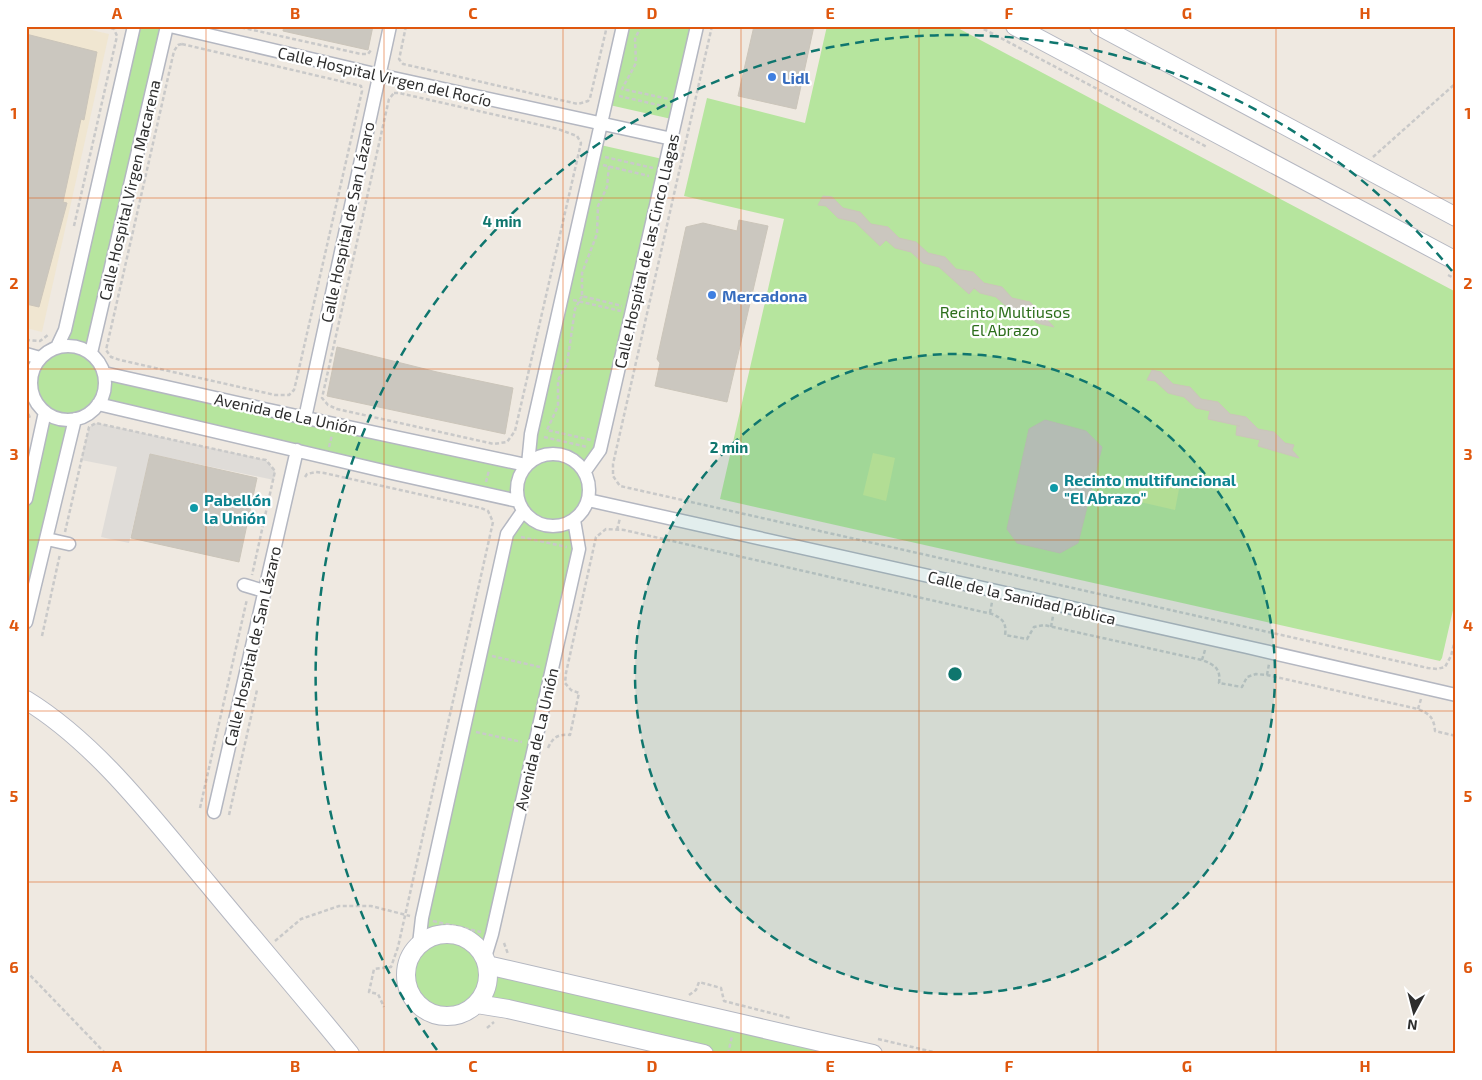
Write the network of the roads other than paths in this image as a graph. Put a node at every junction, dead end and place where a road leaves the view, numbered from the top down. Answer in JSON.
{"nodes":[{"id":1,"x":134,"y":26,"type":"edge"},
{"id":2,"x":168,"y":26,"type":"edge"},
{"id":3,"x":390,"y":26,"type":"edge"},
{"id":4,"x":623,"y":26,"type":"edge"},
{"id":5,"x":697,"y":26,"type":"edge"},
{"id":6,"x":1015,"y":26,"type":"edge"},
{"id":7,"x":1099,"y":26,"type":"edge"},
{"id":8,"x":378,"y":75,"type":"junction"},
{"id":9,"x":601,"y":123,"type":"junction"},
{"id":10,"x":672,"y":139,"type":"junction"},
{"id":11,"x":1456,"y":217,"type":"edge"},
{"id":12,"x":1451,"y":268,"type":"edge"},
{"id":13,"x":57,"y":347,"type":"junction"},
{"id":14,"x":91,"y":353,"type":"junction"},
{"id":15,"x":26,"y":354,"type":"edge"},
{"id":16,"x":40,"y":358,"type":"junction"},
{"id":17,"x":110,"y":374,"type":"junction"},
{"id":18,"x":29,"y":392,"type":"edge"},
{"id":19,"x":98,"y":404,"type":"junction"},
{"id":20,"x":45,"y":412,"type":"junction"},
{"id":21,"x":305,"y":418,"type":"junction"},
{"id":22,"x":75,"y":419,"type":"junction"},
{"id":23,"x":297,"y":450,"type":"junction"},
{"id":24,"x":527,"y":464,"type":"junction"},
{"id":25,"x":585,"y":471,"type":"junction"},
{"id":26,"x":26,"y":499,"type":"edge"},
{"id":27,"x":588,"y":500,"type":"junction"},
{"id":28,"x":521,"y":506,"type":"junction"},
{"id":29,"x":574,"y":520,"type":"junction"},
{"id":30,"x":47,"y":539,"type":"junction"},
{"id":31,"x":65,"y":544,"type":"road end"},
{"id":32,"x":247,"y":586,"type":"road end"},
{"id":33,"x":264,"y":591,"type":"junction"},
{"id":34,"x":26,"y":622,"type":"edge"},
{"id":35,"x":1456,"y":695,"type":"edge"},
{"id":36,"x":26,"y":700,"type":"edge"},
{"id":37,"x":214,"y":812,"type":"dead end"},
{"id":38,"x":419,"y":944,"type":"junction"},
{"id":39,"x":486,"y":961,"type":"junction"},
{"id":40,"x":477,"y":1004,"type":"junction"},
{"id":41,"x":874,"y":1046,"type":"edge"},
{"id":42,"x":350,"y":1054,"type":"edge"},
{"id":43,"x":704,"y":1054,"type":"edge"}],
"edges":[{"from":1,"to":13,"type":"street","name":"Calle Hospital Virgen Macarena"},
{"from":2,"to":8,"type":"street","name":"Calle Hospital Virgen del Rocío"},
{"from":2,"to":14,"type":"street","name":"Calle Hospital Virgen Macarena"},
{"from":3,"to":8,"type":"street","name":"Calle Hospital de San Lázaro"},
{"from":4,"to":9,"type":"street"},
{"from":5,"to":10,"type":"street","name":"Calle Hospital de las Cinco Llagas"},
{"from":6,"to":12,"type":"main road"},
{"from":7,"to":11,"type":"main road"},
{"from":8,"to":9,"type":"street","name":"Calle Hospital Virgen del Rocío"},
{"from":8,"to":21,"type":"street","name":"Calle Hospital de San Lázaro"},
{"from":9,"to":10,"type":"street","name":"Calle Hospital Virgen del Rocío"},
{"from":9,"to":24,"type":"street"},
{"from":10,"to":25,"type":"street","name":"Calle Hospital de las Cinco Llagas"},
{"from":13,"to":14,"type":"street"},
{"from":13,"to":16,"type":"street"},
{"from":14,"to":17,"type":"street"},
{"from":15,"to":16,"type":"street"},
{"from":16,"to":18,"type":"street"},
{"from":17,"to":19,"type":"street"},
{"from":17,"to":21,"type":"street","name":"Avenida de La Unión"},
{"from":18,"to":20,"type":"street"},
{"from":19,"to":22,"type":"street"},
{"from":19,"to":23,"type":"street","name":"Avenida de La Unión"},
{"from":20,"to":22,"type":"street"},
{"from":20,"to":26,"type":"street"},
{"from":21,"to":24,"type":"street","name":"Avenida de La Unión"},
{"from":22,"to":30,"type":"street"},
{"from":23,"to":28,"type":"street","name":"Avenida de La Unión"},
{"from":23,"to":33,"type":"street","name":"Calle Hospital de San Lázaro"},
{"from":24,"to":25,"type":"street"},
{"from":24,"to":28,"type":"street"},
{"from":25,"to":27,"type":"street"},
{"from":27,"to":29,"type":"street"},
{"from":27,"to":35,"type":"street","name":"Calle de la Sanidad Pública"},
{"from":28,"to":29,"type":"street"},
{"from":28,"to":38,"type":"street"},
{"from":29,"to":39,"type":"street","name":"Avenida de La Unión"},
{"from":30,"to":31,"type":"street"},
{"from":30,"to":34,"type":"street"},
{"from":32,"to":33,"type":"street"},
{"from":33,"to":37,"type":"street","name":"Calle Hospital de San Lázaro"},
{"from":36,"to":42,"type":"main road"},
{"from":38,"to":39,"type":"main road"},
{"from":38,"to":40,"type":"main road"},
{"from":39,"to":40,"type":"main road"},
{"from":39,"to":41,"type":"main road"},
{"from":40,"to":43,"type":"main road"}]}
